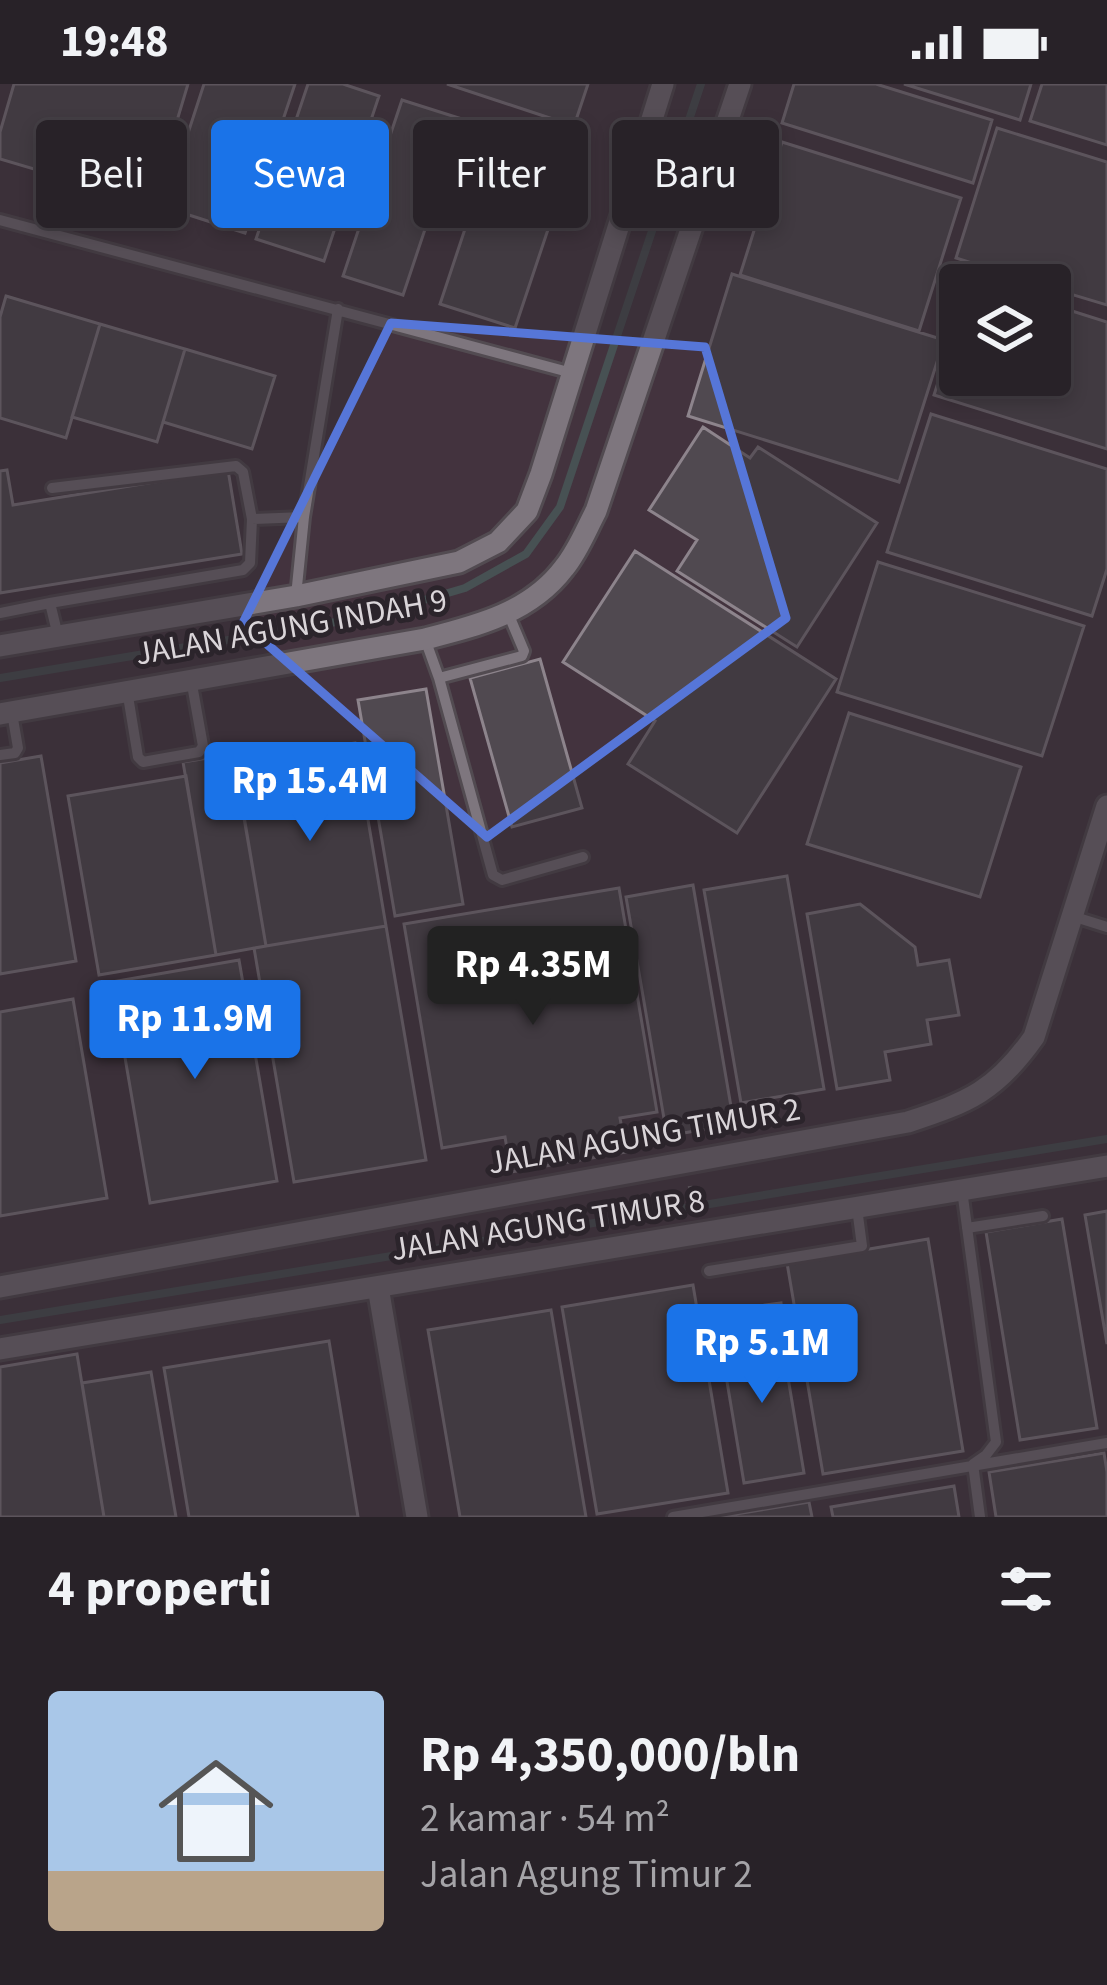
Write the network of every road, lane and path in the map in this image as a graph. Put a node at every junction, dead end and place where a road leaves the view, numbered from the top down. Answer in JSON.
{"nodes":[{"id":1,"x":663,"y":84,"type":"edge"},
{"id":2,"x":740,"y":84,"type":"edge"},
{"id":3,"x":0,"y":220,"type":"edge"},
{"id":4,"x":338,"y":309,"type":"junction"},
{"id":5,"x":572,"y":373,"type":"junction"},
{"id":6,"x":52,"y":488,"type":"dead end"},
{"id":7,"x":304,"y":517,"type":"junction"},
{"id":8,"x":252,"y":519,"type":"junction"},
{"id":9,"x":296,"y":596,"type":"junction"},
{"id":10,"x":50,"y":603,"type":"junction"},
{"id":11,"x":0,"y":613,"type":"edge"},
{"id":12,"x":508,"y":613,"type":"junction"},
{"id":13,"x":58,"y":636,"type":"junction"},
{"id":14,"x":425,"y":639,"type":"junction"},
{"id":15,"x":0,"y":646,"type":"edge"},
{"id":16,"x":439,"y":678,"type":"junction"},
{"id":17,"x":191,"y":679,"type":"junction"},
{"id":18,"x":127,"y":690,"type":"junction"},
{"id":19,"x":6,"y":713,"type":"edge"},
{"id":20,"x":0,"y":755,"type":"edge"},
{"id":21,"x":1107,"y":806,"type":"edge"},
{"id":22,"x":583,"y":857,"type":"dead end"},
{"id":23,"x":1072,"y":916,"type":"junction"},
{"id":24,"x":1107,"y":928,"type":"edge"},
{"id":25,"x":1107,"y":1166,"type":"edge"},
{"id":26,"x":962,"y":1190,"type":"junction"},
{"id":27,"x":691,"y":1195,"type":"dead end"},
{"id":28,"x":857,"y":1207,"type":"junction"},
{"id":29,"x":695,"y":1213,"type":"dead end"},
{"id":30,"x":1043,"y":1216,"type":"dead end"},
{"id":31,"x":967,"y":1228,"type":"junction"},
{"id":32,"x":709,"y":1271,"type":"dead end"},
{"id":33,"x":0,"y":1287,"type":"edge"},
{"id":34,"x":378,"y":1287,"type":"junction"},
{"id":35,"x":0,"y":1349,"type":"edge"},
{"id":36,"x":1107,"y":1443,"type":"edge"},
{"id":37,"x":974,"y":1464,"type":"junction"},
{"id":38,"x":417,"y":1517,"type":"edge"},
{"id":39,"x":673,"y":1517,"type":"edge"},
{"id":40,"x":980,"y":1517,"type":"edge"}],
"edges":[{"from":1,"to":5,"type":"street","name":"JALAN AGUNG INDAH 9"},
{"from":2,"to":12,"type":"street","name":"JALAN AGUNG INDAH 9"},
{"from":3,"to":4,"type":"lane"},
{"from":4,"to":5,"type":"lane"},
{"from":4,"to":7,"type":"lane"},
{"from":5,"to":9,"type":"street","name":"JALAN AGUNG INDAH 9"},
{"from":6,"to":8,"type":"lane"},
{"from":7,"to":8,"type":"lane"},
{"from":7,"to":9,"type":"lane"},
{"from":8,"to":10,"type":"lane"},
{"from":9,"to":13,"type":"street","name":"JALAN AGUNG INDAH 9"},
{"from":10,"to":11,"type":"lane"},
{"from":10,"to":13,"type":"lane"},
{"from":12,"to":14,"type":"street","name":"JALAN AGUNG INDAH 9"},
{"from":12,"to":16,"type":"lane"},
{"from":13,"to":15,"type":"street","name":"JALAN AGUNG INDAH 9"},
{"from":14,"to":16,"type":"lane"},
{"from":14,"to":17,"type":"street","name":"JALAN AGUNG INDAH 9"},
{"from":16,"to":22,"type":"lane"},
{"from":17,"to":18,"type":"street","name":"JALAN AGUNG INDAH 9"},
{"from":17,"to":18,"type":"lane"},
{"from":18,"to":19,"type":"street","name":"JALAN AGUNG INDAH 9"},
{"from":19,"to":20,"type":"lane"},
{"from":21,"to":23,"type":"street","name":"JALAN AGUNG TIMUR 2"},
{"from":23,"to":24,"type":"lane"},
{"from":23,"to":33,"type":"street","name":"JALAN AGUNG TIMUR 2"},
{"from":25,"to":26,"type":"street","name":"JALAN AGUNG TIMUR 8"},
{"from":26,"to":28,"type":"street","name":"JALAN AGUNG TIMUR 8"},
{"from":26,"to":31,"type":"lane"},
{"from":27,"to":29,"type":"path"},
{"from":28,"to":32,"type":"lane"},
{"from":28,"to":34,"type":"street","name":"JALAN AGUNG TIMUR 8"},
{"from":30,"to":31,"type":"lane"},
{"from":31,"to":37,"type":"lane"},
{"from":34,"to":35,"type":"street","name":"JALAN AGUNG TIMUR 8"},
{"from":34,"to":38,"type":"street"},
{"from":36,"to":37,"type":"lane"},
{"from":37,"to":39,"type":"lane"},
{"from":37,"to":40,"type":"lane"}]}
